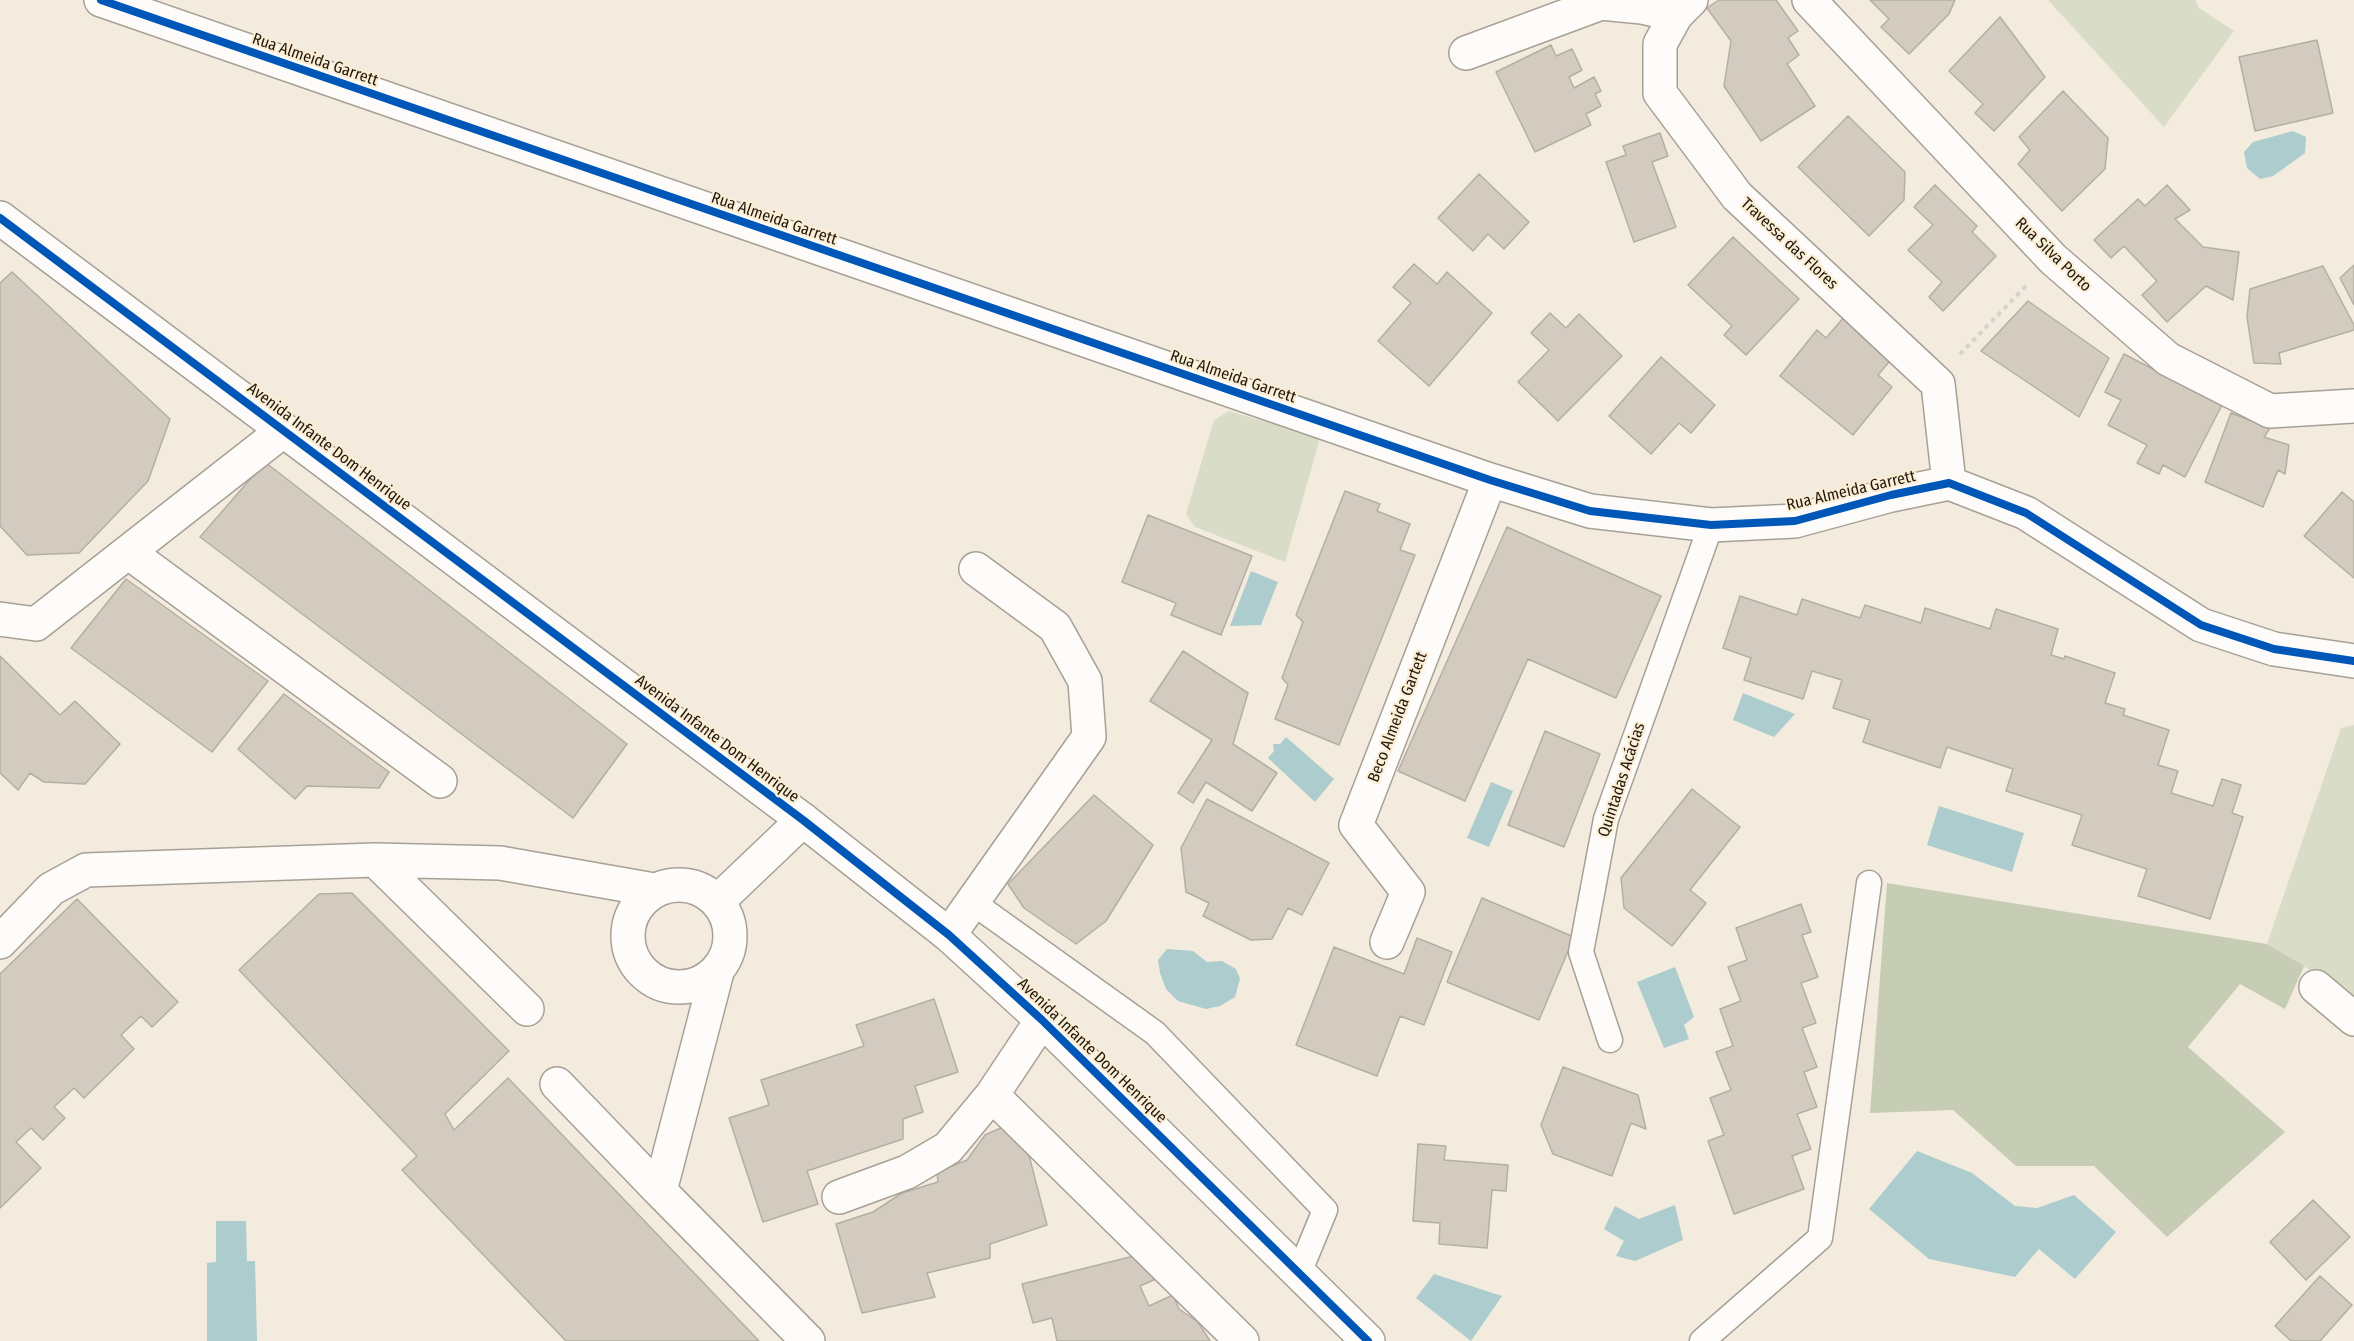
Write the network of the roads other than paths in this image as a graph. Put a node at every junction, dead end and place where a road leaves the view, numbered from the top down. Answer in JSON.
{"nodes":[{"id":1,"x":101,"y":0,"type":"edge"},
{"id":2,"x":1809,"y":0,"type":"edge"},
{"id":3,"x":1683,"y":7,"type":"edge"},
{"id":4,"x":1466,"y":53,"type":"dead end"},
{"id":5,"x":0,"y":218,"type":"edge"},
{"id":6,"x":2354,"y":406,"type":"edge"},
{"id":7,"x":284,"y":430,"type":"junction"},
{"id":8,"x":1491,"y":480,"type":"junction"},
{"id":9,"x":1948,"y":483,"type":"junction"},
{"id":10,"x":1711,"y":525,"type":"junction"},
{"id":11,"x":128,"y":552,"type":"junction"},
{"id":12,"x":976,"y":569,"type":"dead end"},
{"id":13,"x":0,"y":620,"type":"edge"},
{"id":14,"x":2354,"y":661,"type":"edge"},
{"id":15,"x":440,"y":780,"type":"dead end"},
{"id":16,"x":802,"y":820,"type":"junction"},
{"id":17,"x":375,"y":860,"type":"junction"},
{"id":18,"x":1869,"y":883,"type":"dead end"},
{"id":19,"x":654,"y":890,"type":"junction"},
{"id":20,"x":718,"y":901,"type":"junction"},
{"id":21,"x":972,"y":902,"type":"junction"},
{"id":22,"x":949,"y":935,"type":"junction"},
{"id":23,"x":0,"y":942,"type":"edge"},
{"id":24,"x":1387,"y":942,"type":"dead end"},
{"id":25,"x":717,"y":972,"type":"junction"},
{"id":26,"x":2316,"y":987,"type":"dead end"},
{"id":27,"x":527,"y":1009,"type":"dead end"},
{"id":28,"x":2354,"y":1019,"type":"edge"},
{"id":29,"x":1042,"y":1020,"type":"junction"},
{"id":30,"x":1610,"y":1041,"type":"dead end"},
{"id":31,"x":557,"y":1084,"type":"dead end"},
{"id":32,"x":992,"y":1095,"type":"junction"},
{"id":33,"x":660,"y":1191,"type":"junction"},
{"id":34,"x":839,"y":1197,"type":"dead end"},
{"id":35,"x":1299,"y":1274,"type":"junction"},
{"id":36,"x":808,"y":1341,"type":"edge"},
{"id":37,"x":1242,"y":1341,"type":"edge"},
{"id":38,"x":1368,"y":1341,"type":"edge"},
{"id":39,"x":1702,"y":1341,"type":"edge"}],
"edges":[{"from":1,"to":8,"type":"street","name":"Rua Almeida Garrett"},
{"from":2,"to":6,"type":"street","name":"Rua Silva Porto"},
{"from":3,"to":4,"type":"street"},
{"from":3,"to":9,"type":"street","name":"Travessa das Flores"},
{"from":5,"to":7,"type":"street","name":"Avenida Infante Dom Henrique"},
{"from":7,"to":11,"type":"street"},
{"from":7,"to":16,"type":"street","name":"Avenida Infante Dom Henrique"},
{"from":8,"to":10,"type":"street","name":"Rua Almeida Garrett"},
{"from":8,"to":24,"type":"street","name":"Beco Almeida Gartett"},
{"from":9,"to":10,"type":"street","name":"Rua Almeida Garrett"},
{"from":9,"to":14,"type":"street"},
{"from":10,"to":30,"type":"lane","name":"Quintadas Acácias"},
{"from":11,"to":13,"type":"street"},
{"from":11,"to":15,"type":"street"},
{"from":12,"to":21,"type":"street"},
{"from":16,"to":20,"type":"street"},
{"from":16,"to":22,"type":"street","name":"Avenida Infante Dom Henrique"},
{"from":17,"to":19,"type":"street"},
{"from":17,"to":23,"type":"street"},
{"from":17,"to":27,"type":"street"},
{"from":18,"to":39,"type":"lane"},
{"from":19,"to":20,"type":"street"},
{"from":19,"to":25,"type":"street"},
{"from":20,"to":25,"type":"street"},
{"from":21,"to":22,"type":"street"},
{"from":21,"to":35,"type":"lane"},
{"from":22,"to":29,"type":"street","name":"Avenida Infante Dom Henrique"},
{"from":25,"to":33,"type":"street"},
{"from":26,"to":28,"type":"street"},
{"from":29,"to":32,"type":"street"},
{"from":29,"to":35,"type":"street","name":"Avenida Infante Dom Henrique"},
{"from":31,"to":33,"type":"street"},
{"from":32,"to":34,"type":"street"},
{"from":32,"to":37,"type":"street"},
{"from":33,"to":36,"type":"street"},
{"from":35,"to":38,"type":"street","name":"Avenida Infante Dom Henrique"}]}
